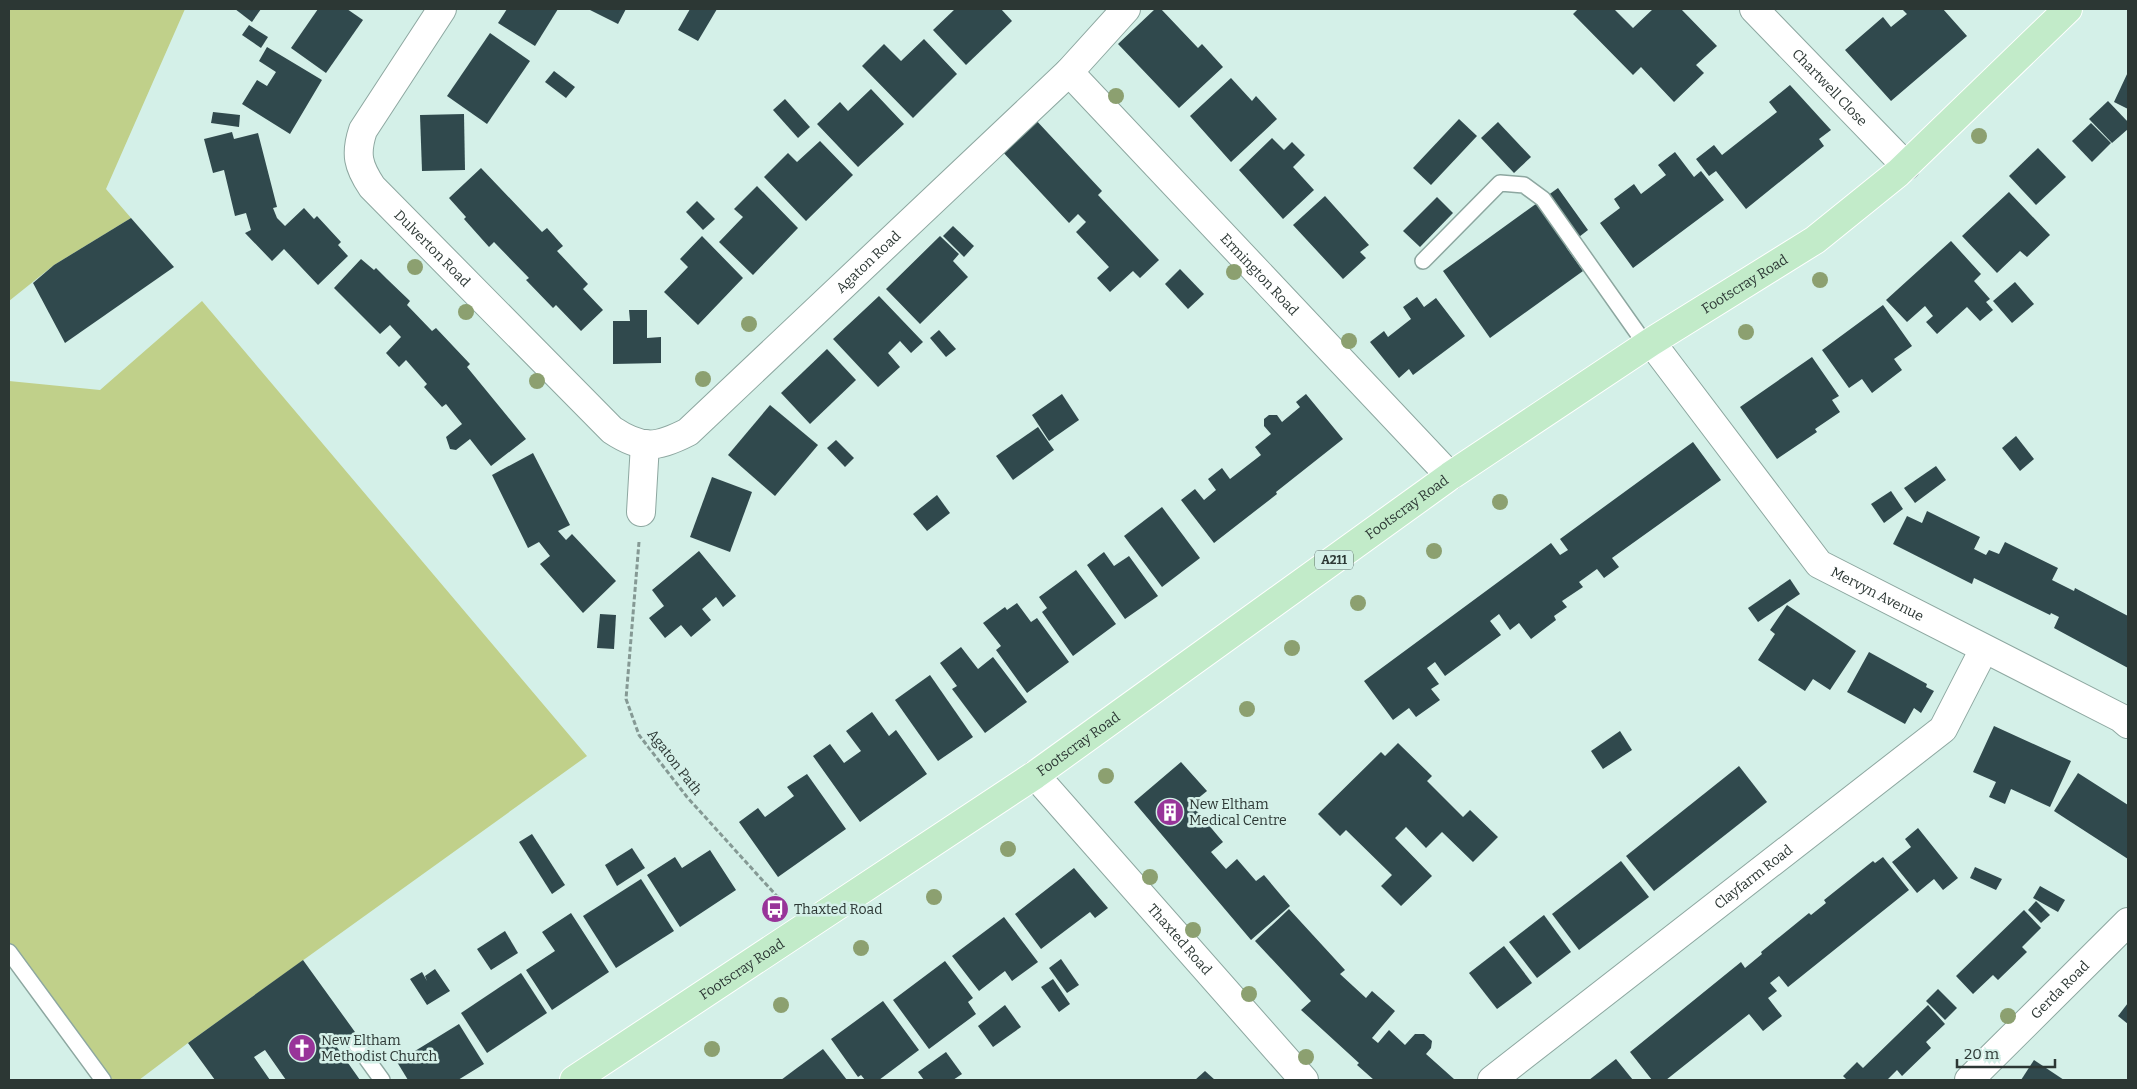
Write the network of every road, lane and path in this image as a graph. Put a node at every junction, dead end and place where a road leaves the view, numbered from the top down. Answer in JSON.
{"nodes":[{"id":1,"x":442,"y":9,"type":"edge"},
{"id":2,"x":1126,"y":9,"type":"edge"},
{"id":3,"x":1754,"y":9,"type":"edge"},
{"id":4,"x":2068,"y":9,"type":"edge"},
{"id":5,"x":1069,"y":72,"type":"junction"},
{"id":6,"x":1906,"y":166,"type":"junction"},
{"id":7,"x":1423,"y":262,"type":"dead end"},
{"id":8,"x":1648,"y":344,"type":"junction"},
{"id":9,"x":645,"y":444,"type":"junction"},
{"id":10,"x":1450,"y":476,"type":"junction"},
{"id":11,"x":641,"y":512,"type":"joint"},
{"id":12,"x":1984,"y":648,"type":"junction"},
{"id":13,"x":2128,"y":724,"type":"edge"},
{"id":14,"x":1036,"y":775,"type":"junction"},
{"id":15,"x":2128,"y":922,"type":"edge"},
{"id":16,"x":803,"y":928,"type":"junction"},
{"id":17,"x":9,"y":952,"type":"edge"},
{"id":18,"x":356,"y":1044,"type":"dead end"},
{"id":19,"x":103,"y":1080,"type":"edge"},
{"id":20,"x":382,"y":1080,"type":"edge"},
{"id":21,"x":574,"y":1080,"type":"edge"},
{"id":22,"x":1304,"y":1080,"type":"edge"},
{"id":23,"x":1492,"y":1080,"type":"edge"},
{"id":24,"x":1969,"y":1080,"type":"edge"}],
"edges":[{"from":1,"to":9,"type":"street","name":"Dulverton Road"},
{"from":2,"to":5,"type":"street","name":"Agaton Road"},
{"from":3,"to":6,"type":"street","name":"Chartwell Close"},
{"from":4,"to":6,"type":"main road","name":"Footscray Road","number":"A211"},
{"from":5,"to":9,"type":"street","name":"Agaton Road"},
{"from":5,"to":10,"type":"street","name":"Ermington Road"},
{"from":6,"to":8,"type":"main road","name":"Footscray Road","number":"A211"},
{"from":7,"to":8,"type":"lane"},
{"from":8,"to":10,"type":"main road","name":"Footscray Road","number":"A211"},
{"from":8,"to":12,"type":"street","name":"Mervyn Avenue"},
{"from":9,"to":11,"type":"street"},
{"from":10,"to":14,"type":"main road","name":"Footscray Road","number":"A211"},
{"from":11,"to":16,"type":"path","name":"Agaton Path"},
{"from":12,"to":13,"type":"street","name":"Mervyn Avenue"},
{"from":12,"to":23,"type":"street","name":"Clayfarm Road"},
{"from":14,"to":16,"type":"main road","name":"Footscray Road","number":"A211"},
{"from":14,"to":22,"type":"street","name":"Thaxted Road"},
{"from":15,"to":24,"type":"street","name":"Gerda Road"},
{"from":16,"to":21,"type":"main road","name":"Footscray Road","number":"A211"},
{"from":17,"to":19,"type":"lane"},
{"from":18,"to":20,"type":"lane"}]}
